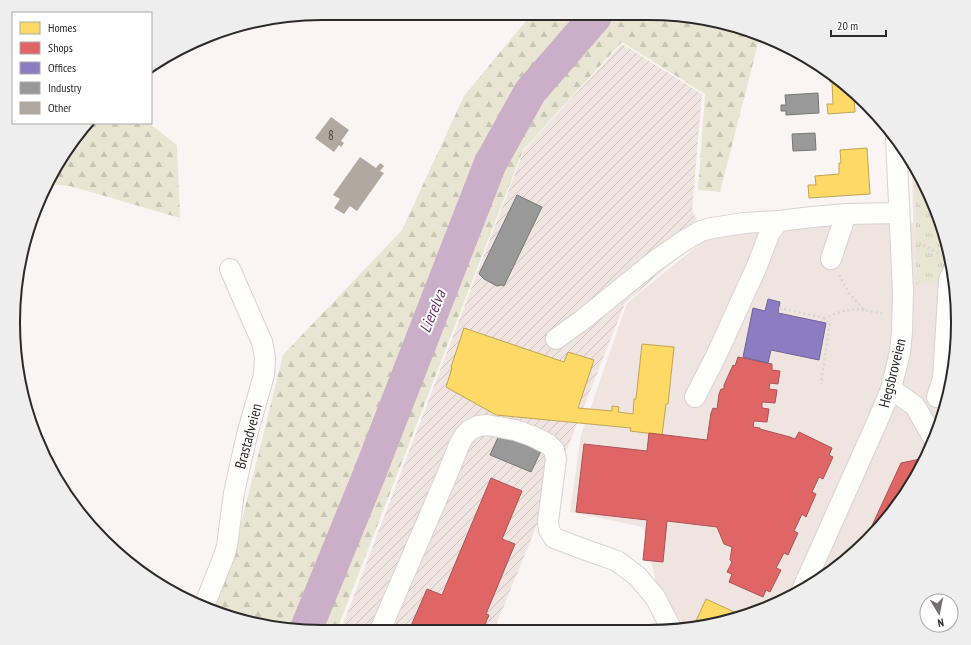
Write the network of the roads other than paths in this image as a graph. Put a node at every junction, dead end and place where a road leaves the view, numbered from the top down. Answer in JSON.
{"nodes":[{"id":1,"x":896,"y":149,"type":"edge"},
{"id":2,"x":899,"y":213,"type":"junction"},
{"id":3,"x":846,"y":214,"type":"junction"},
{"id":4,"x":779,"y":221,"type":"junction"},
{"id":5,"x":830,"y":259,"type":"road end"},
{"id":6,"x":230,"y":269,"type":"dead end"},
{"id":7,"x":949,"y":288,"type":"edge"},
{"id":8,"x":556,"y":339,"type":"dead end"},
{"id":9,"x":891,"y":389,"type":"junction"},
{"id":10,"x":942,"y":396,"type":"edge"},
{"id":11,"x":695,"y":397,"type":"dead end"},
{"id":12,"x":942,"y":398,"type":"edge"},
{"id":13,"x":915,"y":406,"type":"junction"},
{"id":14,"x":930,"y":433,"type":"edge"},
{"id":15,"x":806,"y":580,"type":"edge"},
{"id":16,"x":206,"y":602,"type":"edge"},
{"id":17,"x":669,"y":624,"type":"edge"},
{"id":18,"x":382,"y":625,"type":"edge"}],
"edges":[{"from":1,"to":2,"type":"street","name":"Hegsbroveien"},
{"from":2,"to":3,"type":"street"},
{"from":2,"to":9,"type":"street","name":"Hegsbroveien"},
{"from":3,"to":4,"type":"street"},
{"from":3,"to":5,"type":"street"},
{"from":4,"to":8,"type":"street"},
{"from":4,"to":11,"type":"street"},
{"from":6,"to":16,"type":"street","name":"Brastadveien"},
{"from":7,"to":10,"type":"street"},
{"from":9,"to":13,"type":"street"},
{"from":9,"to":15,"type":"street","name":"Hegsbroveien"},
{"from":12,"to":13,"type":"street"},
{"from":13,"to":14,"type":"street"},
{"from":17,"to":18,"type":"street"}]}
